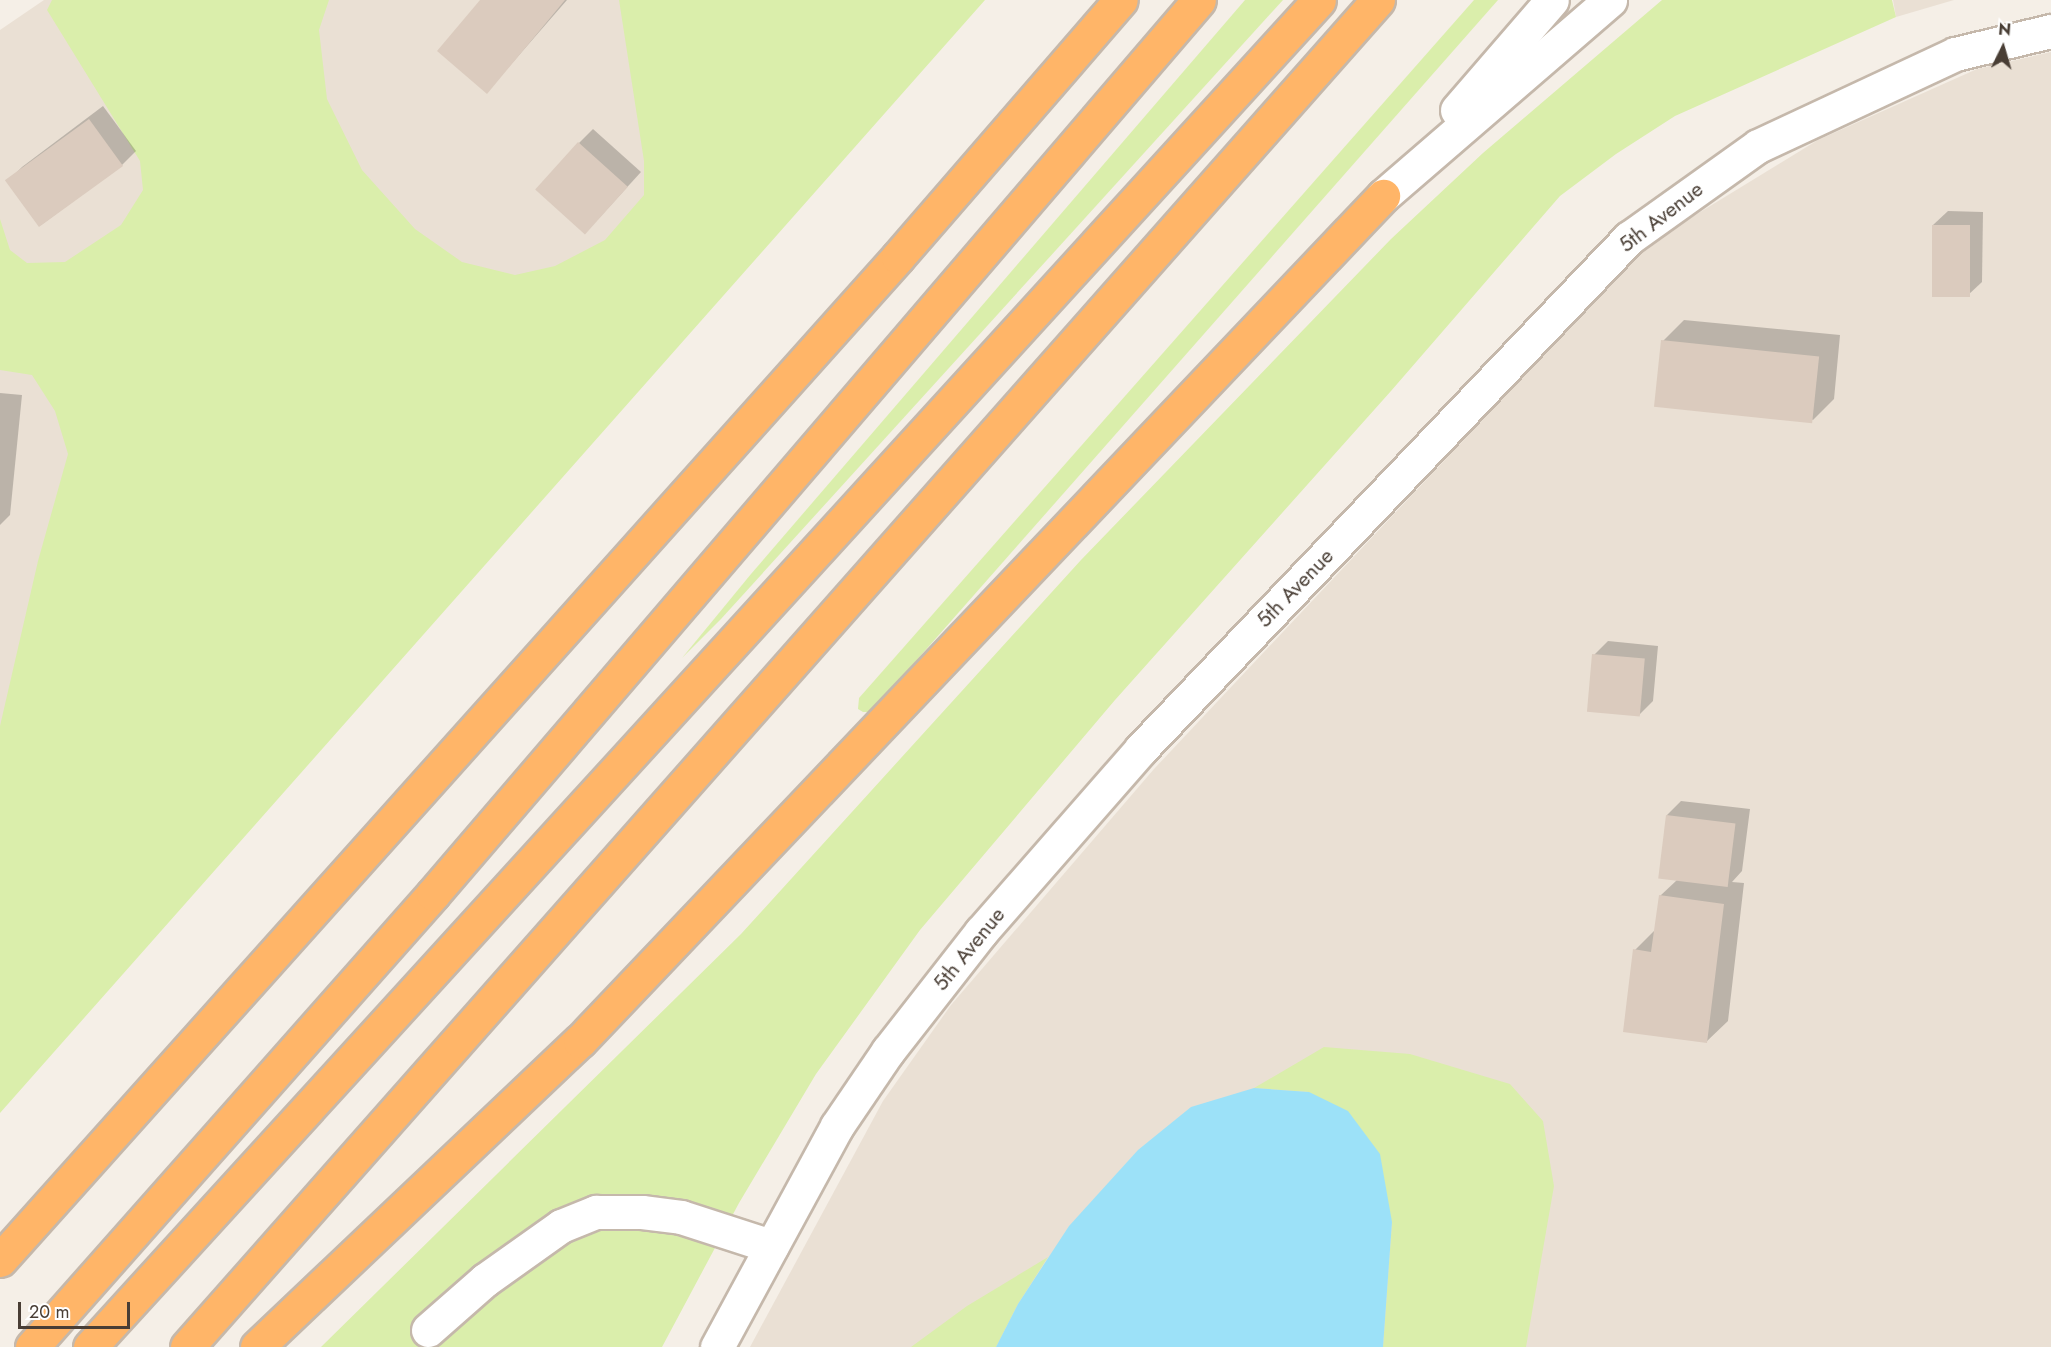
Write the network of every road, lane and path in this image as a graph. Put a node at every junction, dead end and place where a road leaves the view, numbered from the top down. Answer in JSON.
{"nodes":[{"id":1,"x":1121,"y":0,"type":"edge"},
{"id":2,"x":1199,"y":0,"type":"edge"},
{"id":3,"x":1319,"y":0,"type":"edge"},
{"id":4,"x":1378,"y":0,"type":"edge"},
{"id":5,"x":1552,"y":0,"type":"edge"},
{"id":6,"x":1610,"y":0,"type":"edge"},
{"id":7,"x":2051,"y":31,"type":"edge"},
{"id":8,"x":1383,"y":196,"type":"junction"},
{"id":9,"x":771,"y":1246,"type":"junction"},
{"id":10,"x":0,"y":1260,"type":"edge"},
{"id":11,"x":428,"y":1330,"type":"dead end"},
{"id":12,"x":32,"y":1347,"type":"edge"},
{"id":13,"x":90,"y":1347,"type":"edge"},
{"id":14,"x":187,"y":1347,"type":"edge"},
{"id":15,"x":257,"y":1347,"type":"edge"},
{"id":16,"x":717,"y":1347,"type":"edge"}],
"edges":[{"from":1,"to":10,"type":"highway"},
{"from":2,"to":12,"type":"highway"},
{"from":3,"to":13,"type":"highway"},
{"from":4,"to":14,"type":"highway"},
{"from":5,"to":8,"type":"street"},
{"from":6,"to":8,"type":"street"},
{"from":7,"to":9,"type":"street","name":"5th Avenue"},
{"from":8,"to":15,"type":"highway"},
{"from":9,"to":11,"type":"street"},
{"from":9,"to":16,"type":"street","name":"5th Avenue"}]}
